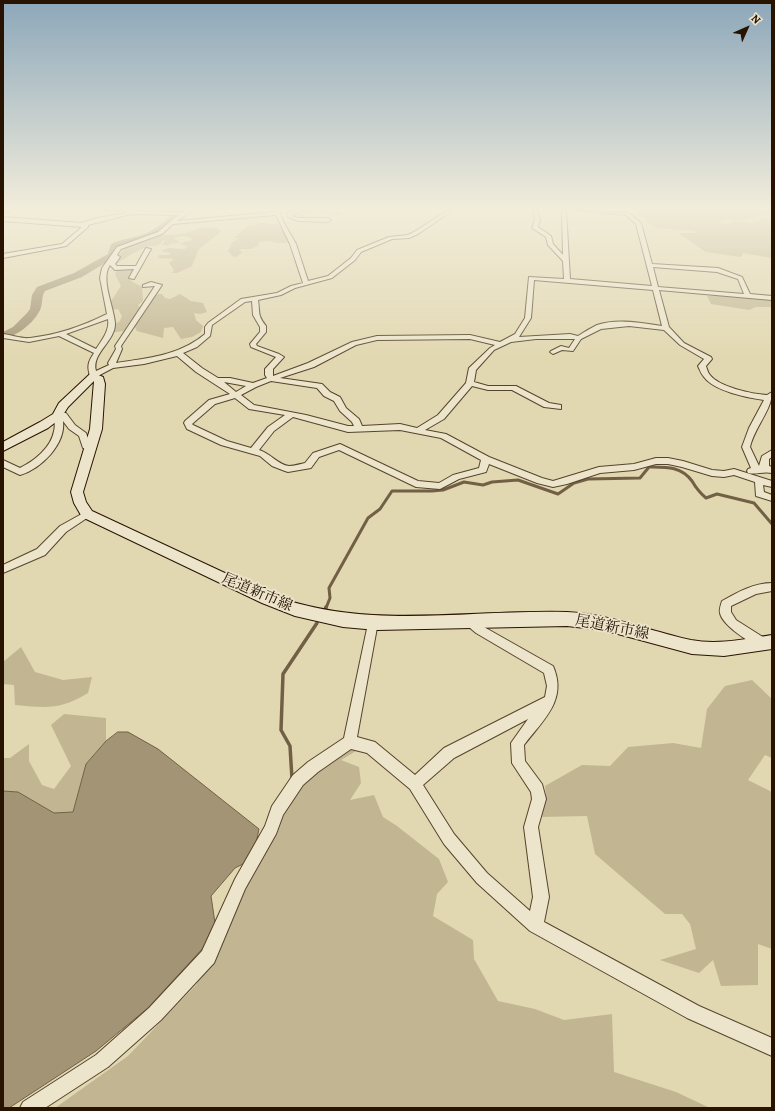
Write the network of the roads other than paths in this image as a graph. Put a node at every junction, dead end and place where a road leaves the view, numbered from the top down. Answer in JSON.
{"nodes":[{"id":1,"x":109,"y":262,"type":"edge"},
{"id":2,"x":113,"y":262,"type":"edge"},
{"id":3,"x":141,"y":262,"type":"edge"},
{"id":4,"x":298,"y":262,"type":"edge"},
{"id":5,"x":349,"y":262,"type":"edge"},
{"id":6,"x":566,"y":262,"type":"edge"},
{"id":7,"x":647,"y":262,"type":"edge"},
{"id":8,"x":648,"y":265,"type":"junction"},
{"id":9,"x":138,"y":267,"type":"junction"},
{"id":10,"x":132,"y":278,"type":"dead end"},
{"id":11,"x":567,"y":281,"type":"junction"},
{"id":12,"x":306,"y":283,"type":"junction"},
{"id":13,"x":145,"y":286,"type":"dead end"},
{"id":14,"x":656,"y":288,"type":"junction"},
{"id":15,"x":748,"y":296,"type":"junction"},
{"id":16,"x":772,"y":298,"type":"edge"},
{"id":17,"x":254,"y":299,"type":"junction"},
{"id":18,"x":111,"y":315,"type":"junction"},
{"id":19,"x":666,"y":328,"type":"junction"},
{"id":20,"x":60,"y":334,"type":"junction"},
{"id":21,"x":3,"y":336,"type":"edge"},
{"id":22,"x":579,"y":338,"type":"junction"},
{"id":23,"x":504,"y":343,"type":"junction"},
{"id":24,"x":96,"y":352,"type":"junction"},
{"id":25,"x":553,"y":352,"type":"dead end"},
{"id":26,"x":178,"y":353,"type":"junction"},
{"id":27,"x":113,"y":365,"type":"junction"},
{"id":28,"x":94,"y":376,"type":"junction"},
{"id":29,"x":272,"y":379,"type":"junction"},
{"id":30,"x":216,"y":380,"type":"junction"},
{"id":31,"x":470,"y":383,"type":"junction"},
{"id":32,"x":253,"y":385,"type":"junction"},
{"id":33,"x":236,"y":395,"type":"junction"},
{"id":34,"x":770,"y":396,"type":"edge"},
{"id":35,"x":558,"y":407,"type":"dead end"},
{"id":36,"x":58,"y":414,"type":"junction"},
{"id":37,"x":292,"y":414,"type":"junction"},
{"id":38,"x":358,"y":429,"type":"junction"},
{"id":39,"x":420,"y":430,"type":"junction"},
{"id":40,"x":3,"y":447,"type":"edge"},
{"id":41,"x":90,"y":448,"type":"junction"},
{"id":42,"x":253,"y":451,"type":"junction"},
{"id":43,"x":772,"y":453,"type":"edge"},
{"id":44,"x":486,"y":459,"type":"junction"},
{"id":45,"x":3,"y":463,"type":"edge"},
{"id":46,"x":764,"y":469,"type":"edge"},
{"id":47,"x":747,"y":477,"type":"junction"},
{"id":48,"x":759,"y":480,"type":"junction"},
{"id":49,"x":772,"y":484,"type":"edge"},
{"id":50,"x":772,"y":498,"type":"edge"},
{"id":51,"x":87,"y":514,"type":"junction"},
{"id":52,"x":3,"y":569,"type":"edge"},
{"id":53,"x":772,"y":587,"type":"edge"},
{"id":54,"x":473,"y":621,"type":"junction"},
{"id":55,"x":372,"y":622,"type":"junction"},
{"id":56,"x":767,"y":643,"type":"edge"},
{"id":57,"x":550,"y":701,"type":"junction"},
{"id":58,"x":350,"y":742,"type":"junction"},
{"id":59,"x":414,"y":784,"type":"junction"},
{"id":60,"x":536,"y":926,"type":"junction"},
{"id":61,"x":772,"y":1047,"type":"edge"},
{"id":62,"x":29,"y":1108,"type":"edge"}],
"edges":[{"from":1,"to":18,"type":"street"},
{"from":2,"to":9,"type":"street"},
{"from":3,"to":9,"type":"street"},
{"from":4,"to":12,"type":"street"},
{"from":5,"to":12,"type":"street"},
{"from":6,"to":11,"type":"street"},
{"from":7,"to":8,"type":"street"},
{"from":8,"to":14,"type":"street"},
{"from":8,"to":15,"type":"street"},
{"from":9,"to":10,"type":"street"},
{"from":11,"to":14,"type":"street"},
{"from":11,"to":23,"type":"street"},
{"from":12,"to":17,"type":"street"},
{"from":13,"to":27,"type":"street"},
{"from":14,"to":15,"type":"street"},
{"from":14,"to":19,"type":"street"},
{"from":15,"to":16,"type":"street"},
{"from":17,"to":26,"type":"street"},
{"from":17,"to":29,"type":"street"},
{"from":18,"to":20,"type":"street"},
{"from":18,"to":24,"type":"street"},
{"from":19,"to":22,"type":"street"},
{"from":19,"to":34,"type":"street"},
{"from":20,"to":21,"type":"street"},
{"from":20,"to":24,"type":"street"},
{"from":22,"to":23,"type":"street"},
{"from":22,"to":25,"type":"street"},
{"from":23,"to":29,"type":"street"},
{"from":23,"to":31,"type":"street"},
{"from":24,"to":28,"type":"street"},
{"from":26,"to":27,"type":"street"},
{"from":26,"to":30,"type":"street"},
{"from":27,"to":28,"type":"street"},
{"from":28,"to":36,"type":"main road"},
{"from":28,"to":41,"type":"main road"},
{"from":29,"to":32,"type":"street"},
{"from":29,"to":38,"type":"street"},
{"from":30,"to":32,"type":"street"},
{"from":30,"to":33,"type":"street"},
{"from":31,"to":35,"type":"street"},
{"from":31,"to":39,"type":"street"},
{"from":32,"to":33,"type":"street"},
{"from":33,"to":37,"type":"street"},
{"from":33,"to":42,"type":"street"},
{"from":34,"to":46,"type":"street"},
{"from":36,"to":40,"type":"main road"},
{"from":36,"to":41,"type":"street"},
{"from":36,"to":45,"type":"street"},
{"from":37,"to":38,"type":"street"},
{"from":37,"to":42,"type":"street"},
{"from":38,"to":39,"type":"street"},
{"from":39,"to":44,"type":"street"},
{"from":41,"to":51,"type":"main road"},
{"from":42,"to":44,"type":"street"},
{"from":43,"to":46,"type":"street"},
{"from":44,"to":47,"type":"street"},
{"from":46,"to":47,"type":"street"},
{"from":47,"to":48,"type":"street"},
{"from":48,"to":49,"type":"street"},
{"from":48,"to":50,"type":"street"},
{"from":51,"to":52,"type":"street"},
{"from":51,"to":55,"type":"main road","name":"尾道新市線"},
{"from":53,"to":56,"type":"street"},
{"from":54,"to":55,"type":"main road","name":"尾道新市線"},
{"from":54,"to":56,"type":"main road","name":"尾道新市線"},
{"from":54,"to":57,"type":"street"},
{"from":55,"to":58,"type":"street"},
{"from":57,"to":59,"type":"street"},
{"from":57,"to":60,"type":"street"},
{"from":58,"to":59,"type":"street"},
{"from":58,"to":62,"type":"street"},
{"from":59,"to":60,"type":"street"},
{"from":60,"to":61,"type":"street"}]}
